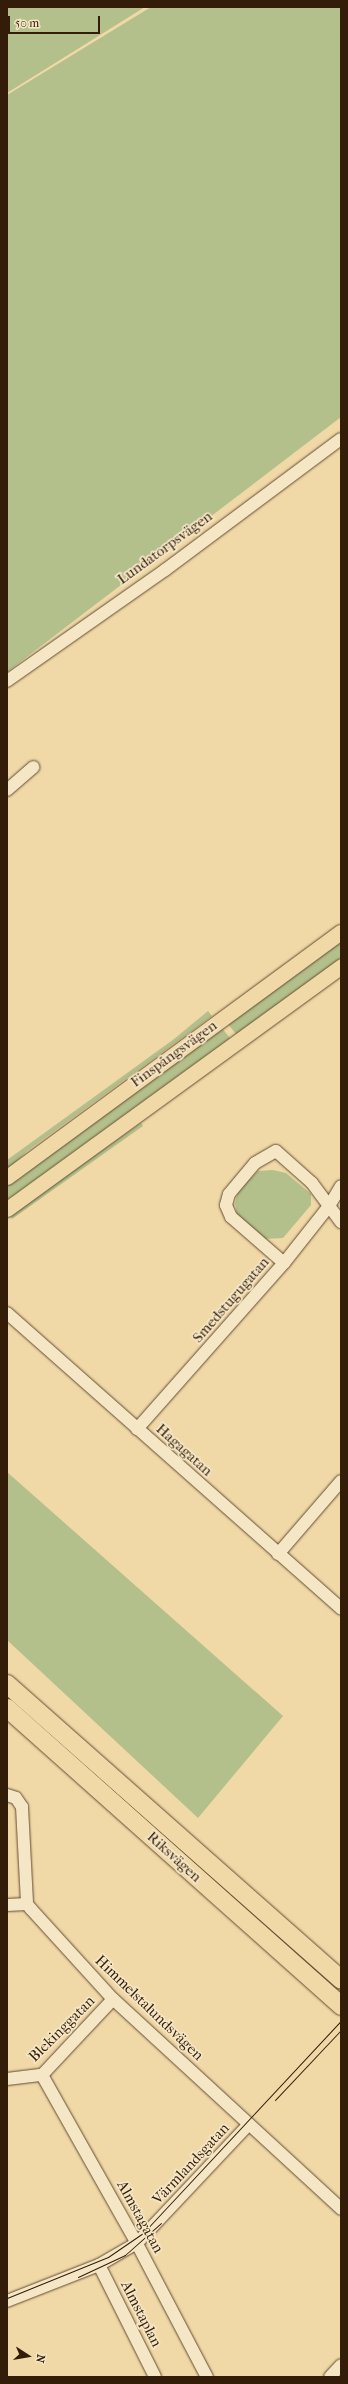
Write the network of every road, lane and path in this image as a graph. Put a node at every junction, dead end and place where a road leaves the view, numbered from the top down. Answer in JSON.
{"nodes":[{"id":1,"x":341,"y":439,"type":"edge"},
{"id":2,"x":7,"y":681,"type":"edge"},
{"id":3,"x":33,"y":767,"type":"dead end"},
{"id":4,"x":7,"y":790,"type":"edge"},
{"id":5,"x":341,"y":932,"type":"edge"},
{"id":6,"x":341,"y":966,"type":"edge"},
{"id":7,"x":7,"y":1177,"type":"edge"},
{"id":8,"x":341,"y":1186,"type":"edge"},
{"id":9,"x":329,"y":1206,"type":"junction"},
{"id":10,"x":7,"y":1209,"type":"edge"},
{"id":11,"x":341,"y":1222,"type":"edge"},
{"id":12,"x":284,"y":1263,"type":"junction"},
{"id":13,"x":7,"y":1313,"type":"edge"},
{"id":14,"x":137,"y":1429,"type":"junction"},
{"id":15,"x":341,"y":1481,"type":"edge"},
{"id":16,"x":278,"y":1554,"type":"junction"},
{"id":17,"x":341,"y":1609,"type":"edge"},
{"id":18,"x":7,"y":1672,"type":"edge"},
{"id":19,"x":7,"y":1684,"type":"edge"},
{"id":20,"x":7,"y":1708,"type":"edge"},
{"id":21,"x":7,"y":1713,"type":"edge"},
{"id":22,"x":43,"y":1716,"type":"junction"},
{"id":23,"x":23,"y":1722,"type":"junction"},
{"id":24,"x":7,"y":1795,"type":"edge"},
{"id":25,"x":27,"y":1904,"type":"junction"},
{"id":26,"x":7,"y":1906,"type":"edge"},
{"id":27,"x":341,"y":1979,"type":"edge"},
{"id":28,"x":113,"y":1999,"type":"junction"},
{"id":29,"x":341,"y":2006,"type":"edge"},
{"id":30,"x":42,"y":2075,"type":"junction"},
{"id":31,"x":7,"y":2079,"type":"edge"},
{"id":32,"x":249,"y":2124,"type":"junction"},
{"id":33,"x":341,"y":2209,"type":"edge"},
{"id":34,"x":137,"y":2243,"type":"junction"},
{"id":35,"x":99,"y":2265,"type":"junction"},
{"id":36,"x":7,"y":2301,"type":"edge"},
{"id":37,"x":341,"y":2365,"type":"edge"},
{"id":38,"x":156,"y":2377,"type":"edge"},
{"id":39,"x":208,"y":2377,"type":"edge"},
{"id":40,"x":330,"y":2377,"type":"edge"}],
"edges":[{"from":1,"to":2,"type":"street","name":"Lundatorpsvägen"},
{"from":3,"to":4,"type":"street"},
{"from":5,"to":7,"type":"main road","name":"Finspångsvägen"},
{"from":6,"to":10,"type":"main road","name":"Finspångsvägen"},
{"from":8,"to":9,"type":"street","name":"Smedstugugatan"},
{"from":9,"to":11,"type":"street"},
{"from":9,"to":12,"type":"street","name":"Smedstugugatan"},
{"from":9,"to":12,"type":"street"},
{"from":12,"to":14,"type":"street","name":"Smedstugugatan"},
{"from":13,"to":14,"type":"street","name":"Hagagatan"},
{"from":14,"to":16,"type":"street","name":"Hagagatan"},
{"from":15,"to":16,"type":"street"},
{"from":16,"to":17,"type":"street","name":"Hagagatan"},
{"from":18,"to":22,"type":"highway"},
{"from":19,"to":22,"type":"highway","name":"Riksvägen"},
{"from":20,"to":23,"type":"highway","name":"Riksvägen"},
{"from":21,"to":23,"type":"highway"},
{"from":22,"to":27,"type":"highway","name":"Riksvägen"},
{"from":23,"to":29,"type":"highway","name":"Riksvägen"},
{"from":24,"to":25,"type":"street"},
{"from":25,"to":26,"type":"street"},
{"from":25,"to":28,"type":"street","name":"Himmelstalundsvägen"},
{"from":28,"to":30,"type":"street","name":"Blekinggatan"},
{"from":28,"to":32,"type":"street","name":"Himmelstalundsvägen"},
{"from":30,"to":31,"type":"street","name":"Blekinggatan"},
{"from":30,"to":34,"type":"street","name":"Almstagatan"},
{"from":32,"to":33,"type":"street","name":"Himmelstalundsvägen"},
{"from":32,"to":34,"type":"street","name":"Värmlandsgatan"},
{"from":34,"to":35,"type":"street","name":"Värmlandsgatan"},
{"from":34,"to":39,"type":"street","name":"Almstagatan"},
{"from":35,"to":36,"type":"street","name":"Värmlandsgatan"},
{"from":35,"to":38,"type":"street","name":"Almstaplan"},
{"from":37,"to":40,"type":"street"}]}
